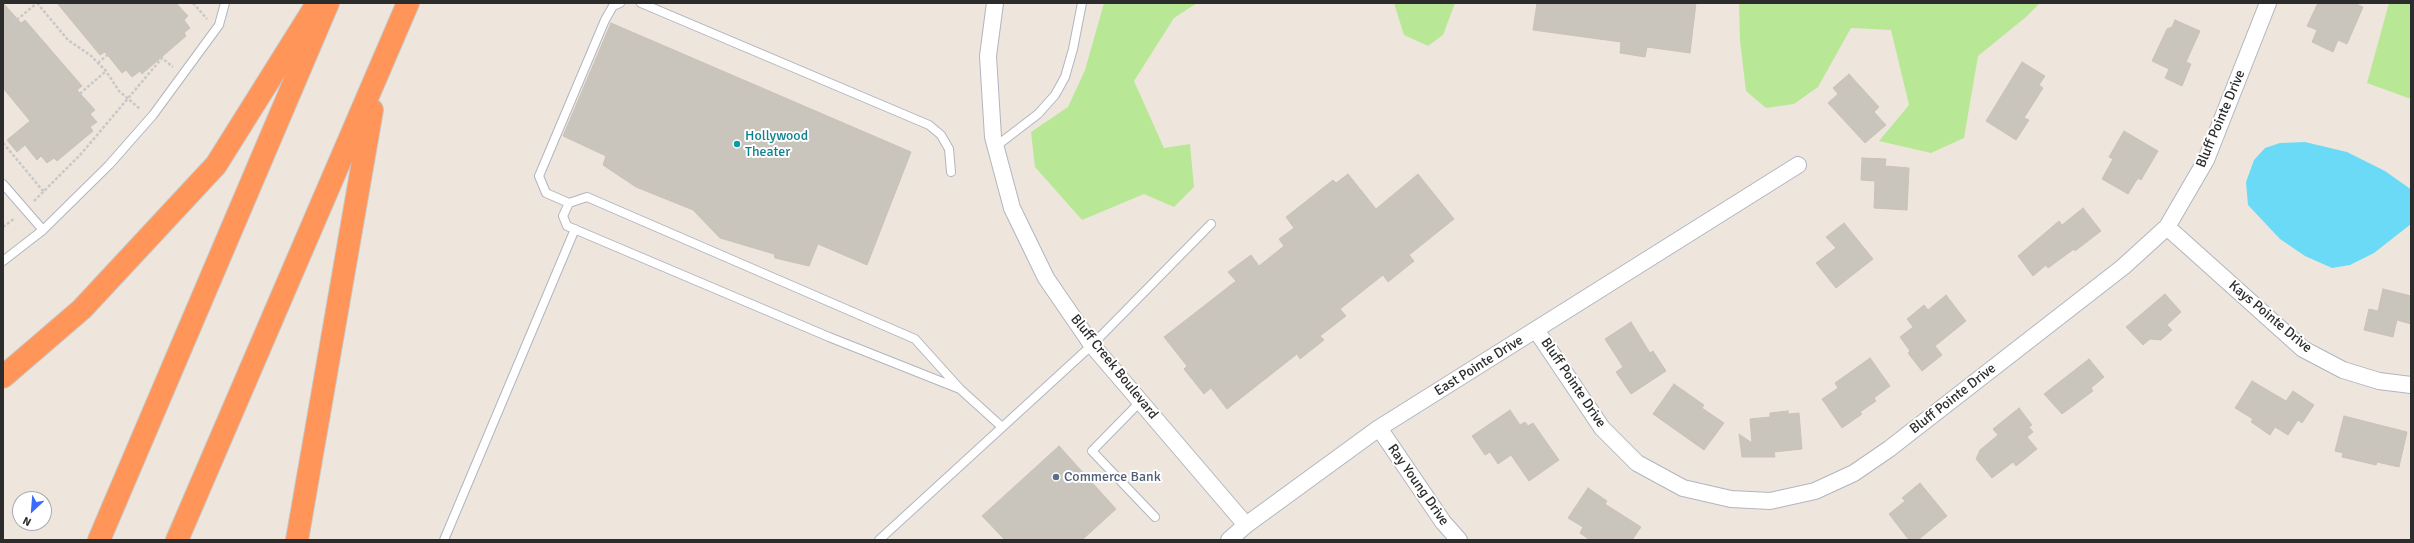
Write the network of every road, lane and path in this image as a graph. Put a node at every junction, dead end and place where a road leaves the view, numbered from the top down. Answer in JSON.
{"nodes":[{"id":1,"x":37,"y":3,"type":"edge"},
{"id":2,"x":193,"y":3,"type":"edge"},
{"id":3,"x":225,"y":3,"type":"edge"},
{"id":4,"x":317,"y":3,"type":"edge"},
{"id":5,"x":328,"y":3,"type":"edge"},
{"id":6,"x":408,"y":3,"type":"edge"},
{"id":7,"x":620,"y":3,"type":"edge"},
{"id":8,"x":641,"y":3,"type":"edge"},
{"id":9,"x":996,"y":3,"type":"edge"},
{"id":10,"x":1082,"y":3,"type":"edge"},
{"id":11,"x":2268,"y":3,"type":"edge"},
{"id":12,"x":209,"y":21,"type":"dead end"},
{"id":13,"x":13,"y":23,"type":"dead end"},
{"id":14,"x":112,"y":51,"type":"dead end"},
{"id":15,"x":178,"y":62,"type":"dead end"},
{"id":16,"x":98,"y":63,"type":"junction"},
{"id":17,"x":106,"y":71,"type":"junction"},
{"id":18,"x":378,"y":73,"type":"junction"},
{"id":19,"x":76,"y":97,"type":"dead end"},
{"id":20,"x":129,"y":99,"type":"junction"},
{"id":21,"x":150,"y":117,"type":"junction"},
{"id":22,"x":3,"y":143,"type":"edge"},
{"id":23,"x":995,"y":147,"type":"junction"},
{"id":24,"x":1798,"y":165,"type":"dead end"},
{"id":25,"x":951,"y":172,"type":"dead end"},
{"id":26,"x":3,"y":184,"type":"edge"},
{"id":27,"x":44,"y":192,"type":"junction"},
{"id":28,"x":34,"y":201,"type":"dead end"},
{"id":29,"x":569,"y":203,"type":"junction"},
{"id":30,"x":15,"y":218,"type":"dead end"},
{"id":31,"x":1211,"y":224,"type":"dead end"},
{"id":32,"x":3,"y":227,"type":"edge"},
{"id":33,"x":2167,"y":227,"type":"junction"},
{"id":34,"x":575,"y":229,"type":"junction"},
{"id":35,"x":43,"y":230,"type":"junction"},
{"id":36,"x":3,"y":261,"type":"edge"},
{"id":37,"x":1536,"y":330,"type":"junction"},
{"id":38,"x":1092,"y":344,"type":"junction"},
{"id":39,"x":3,"y":377,"type":"edge"},
{"id":40,"x":2411,"y":385,"type":"edge"},
{"id":41,"x":960,"y":390,"type":"junction"},
{"id":42,"x":1140,"y":402,"type":"junction"},
{"id":43,"x":1002,"y":427,"type":"junction"},
{"id":44,"x":1379,"y":428,"type":"junction"},
{"id":45,"x":1155,"y":517,"type":"dead end"},
{"id":46,"x":1246,"y":525,"type":"junction"},
{"id":47,"x":99,"y":540,"type":"edge"},
{"id":48,"x":177,"y":540,"type":"edge"},
{"id":49,"x":297,"y":540,"type":"edge"},
{"id":50,"x":444,"y":540,"type":"edge"},
{"id":51,"x":879,"y":540,"type":"edge"},
{"id":52,"x":1229,"y":540,"type":"edge"},
{"id":53,"x":1459,"y":540,"type":"edge"}],
"edges":[{"from":1,"to":13,"type":"path"},
{"from":1,"to":16,"type":"path"},
{"from":2,"to":12,"type":"path"},
{"from":3,"to":21,"type":"lane"},
{"from":4,"to":39,"type":"highway"},
{"from":5,"to":47,"type":"highway"},
{"from":6,"to":18,"type":"highway"},
{"from":7,"to":29,"type":"lane"},
{"from":8,"to":25,"type":"lane"},
{"from":9,"to":23,"type":"street","name":"Bluff Creek Boulevard"},
{"from":10,"to":23,"type":"lane"},
{"from":11,"to":33,"type":"street","name":"Bluff Pointe Drive"},
{"from":14,"to":16,"type":"path"},
{"from":15,"to":20,"type":"path"},
{"from":16,"to":17,"type":"path"},
{"from":17,"to":19,"type":"path"},
{"from":17,"to":20,"type":"path"},
{"from":18,"to":48,"type":"highway"},
{"from":18,"to":49,"type":"highway"},
{"from":20,"to":21,"type":"path"},
{"from":20,"to":27,"type":"path"},
{"from":21,"to":35,"type":"lane"},
{"from":22,"to":27,"type":"path"},
{"from":23,"to":38,"type":"street","name":"Bluff Creek Boulevard"},
{"from":24,"to":37,"type":"street","name":"East Pointe Drive"},
{"from":26,"to":35,"type":"lane"},
{"from":27,"to":28,"type":"path"},
{"from":29,"to":34,"type":"lane"},
{"from":29,"to":41,"type":"lane"},
{"from":30,"to":32,"type":"path"},
{"from":31,"to":38,"type":"lane"},
{"from":33,"to":37,"type":"street","name":"Bluff Pointe Drive"},
{"from":33,"to":40,"type":"street","name":"Kays Pointe Drive"},
{"from":34,"to":41,"type":"lane"},
{"from":34,"to":50,"type":"lane"},
{"from":35,"to":36,"type":"lane"},
{"from":37,"to":44,"type":"street","name":"East Pointe Drive"},
{"from":38,"to":42,"type":"street","name":"Bluff Creek Boulevard"},
{"from":38,"to":43,"type":"lane"},
{"from":41,"to":43,"type":"lane"},
{"from":42,"to":45,"type":"lane"},
{"from":42,"to":46,"type":"street","name":"Bluff Creek Boulevard"},
{"from":43,"to":51,"type":"lane"},
{"from":44,"to":46,"type":"street","name":"East Pointe Drive"},
{"from":44,"to":53,"type":"street","name":"Ray Young Drive"},
{"from":46,"to":52,"type":"street","name":"East Pointe Drive"}]}
